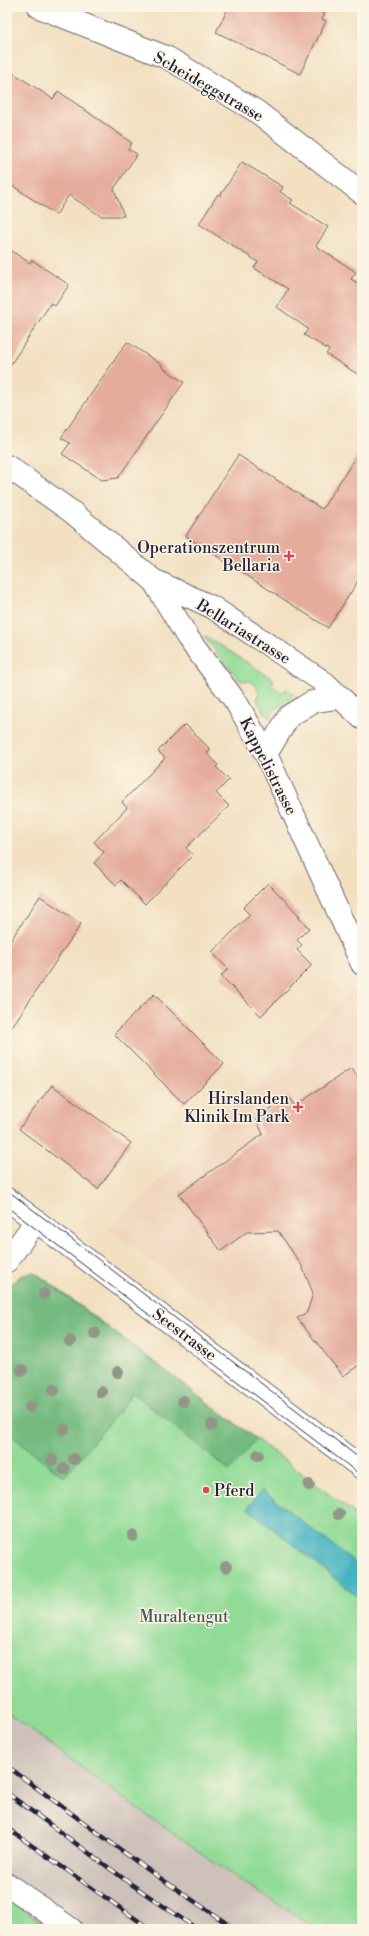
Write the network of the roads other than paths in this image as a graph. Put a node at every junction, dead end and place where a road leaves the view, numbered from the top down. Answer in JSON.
{"nodes":[{"id":1,"x":39,"y":7,"type":"edge"},
{"id":2,"x":362,"y":193,"type":"edge"},
{"id":3,"x":7,"y":466,"type":"edge"},
{"id":4,"x":153,"y":580,"type":"junction"},
{"id":5,"x":341,"y":697,"type":"junction"},
{"id":6,"x":362,"y":718,"type":"edge"},
{"id":7,"x":266,"y":754,"type":"junction"},
{"id":8,"x":362,"y":964,"type":"edge"},
{"id":9,"x":7,"y":1199,"type":"edge"},
{"id":10,"x":36,"y":1221,"type":"junction"},
{"id":11,"x":7,"y":1261,"type":"edge"},
{"id":12,"x":362,"y":1468,"type":"edge"},
{"id":13,"x":7,"y":1884,"type":"edge"},
{"id":14,"x":72,"y":1929,"type":"edge"}],
"edges":[{"from":1,"to":2,"type":"street","name":"Scheideggstrasse"},
{"from":3,"to":4,"type":"street","name":"Bellariastrasse"},
{"from":4,"to":5,"type":"street","name":"Bellariastrasse"},
{"from":4,"to":7,"type":"street","name":"Kappelistrasse"},
{"from":5,"to":6,"type":"street","name":"Bellariastrasse"},
{"from":5,"to":7,"type":"street"},
{"from":7,"to":8,"type":"street","name":"Kappelistrasse"},
{"from":9,"to":10,"type":"street","name":"Seestrasse"},
{"from":10,"to":11,"type":"street"},
{"from":10,"to":12,"type":"street","name":"Seestrasse"},
{"from":13,"to":14,"type":"street"}]}
